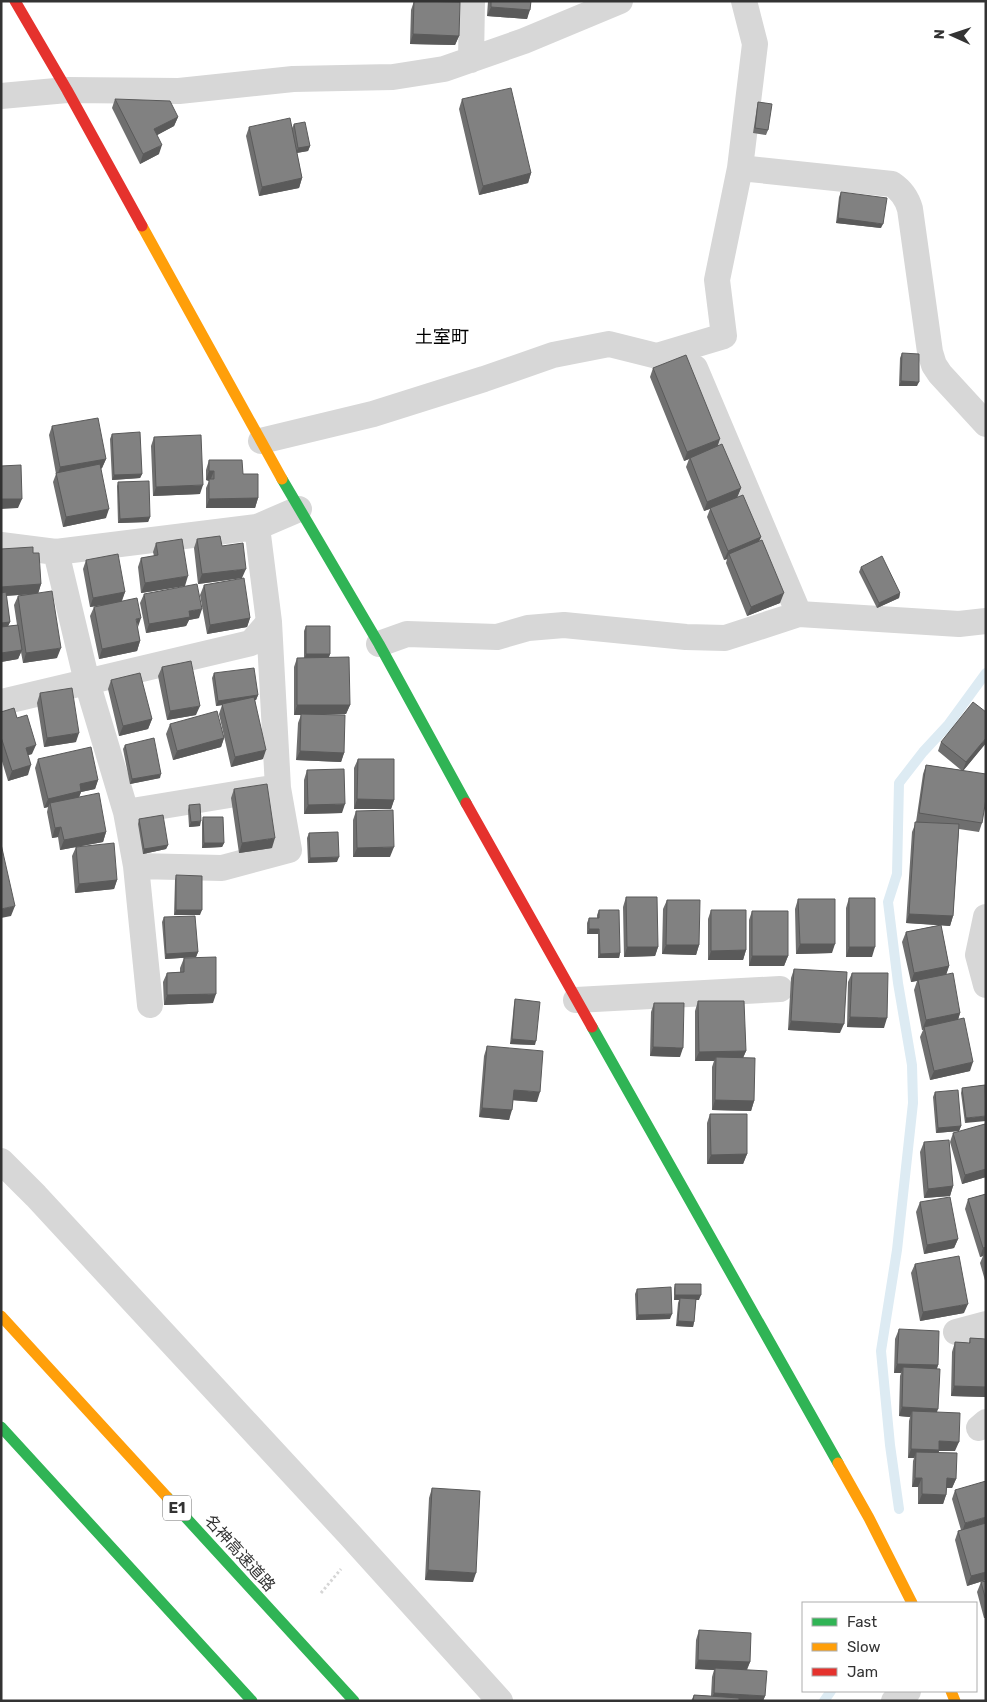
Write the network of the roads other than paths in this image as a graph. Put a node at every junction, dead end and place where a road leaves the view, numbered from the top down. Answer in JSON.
{"nodes":[{"id":1,"x":15,"y":1,"type":"edge"},
{"id":2,"x":472,"y":1,"type":"edge"},
{"id":3,"x":620,"y":1,"type":"edge"},
{"id":4,"x":744,"y":1,"type":"edge"},
{"id":5,"x":471,"y":60,"type":"junction"},
{"id":6,"x":67,"y":90,"type":"junction"},
{"id":7,"x":1,"y":96,"type":"edge"},
{"id":8,"x":740,"y":168,"type":"junction"},
{"id":9,"x":695,"y":368,"type":"dead end"},
{"id":10,"x":986,"y":424,"type":"edge"},
{"id":11,"x":261,"y":441,"type":"junction"},
{"id":12,"x":299,"y":509,"type":"junction"},
{"id":13,"x":257,"y":527,"type":"junction"},
{"id":14,"x":1,"y":545,"type":"edge"},
{"id":15,"x":56,"y":552,"type":"junction"},
{"id":16,"x":798,"y":614,"type":"junction"},
{"id":17,"x":986,"y":621,"type":"edge"},
{"id":18,"x":269,"y":622,"type":"junction"},
{"id":19,"x":379,"y":644,"type":"junction"},
{"id":20,"x":87,"y":682,"type":"junction"},
{"id":21,"x":2,"y":702,"type":"edge"},
{"id":22,"x":278,"y":788,"type":"junction"},
{"id":23,"x":126,"y":812,"type":"junction"},
{"id":24,"x":136,"y":866,"type":"junction"},
{"id":25,"x":986,"y":917,"type":"edge"},
{"id":26,"x":986,"y":985,"type":"edge"},
{"id":27,"x":780,"y":989,"type":"dead end"},
{"id":28,"x":576,"y":1000,"type":"junction"},
{"id":29,"x":150,"y":1005,"type":"dead end"},
{"id":30,"x":1,"y":1161,"type":"edge"},
{"id":31,"x":1,"y":1316,"type":"edge"},
{"id":32,"x":986,"y":1324,"type":"edge"},
{"id":33,"x":956,"y":1332,"type":"dead end"},
{"id":34,"x":1,"y":1427,"type":"edge"},
{"id":35,"x":911,"y":1602,"type":"edge"},
{"id":36,"x":907,"y":1692,"type":"edge"},
{"id":37,"x":252,"y":1701,"type":"edge"},
{"id":38,"x":354,"y":1701,"type":"edge"},
{"id":39,"x":500,"y":1701,"type":"edge"},
{"id":40,"x":894,"y":1701,"type":"edge"}],
"edges":[{"from":1,"to":6,"type":"main road"},
{"from":2,"to":5,"type":"street"},
{"from":3,"to":5,"type":"street"},
{"from":4,"to":8,"type":"street"},
{"from":5,"to":6,"type":"street"},
{"from":6,"to":7,"type":"street"},
{"from":6,"to":11,"type":"main road"},
{"from":8,"to":10,"type":"street"},
{"from":8,"to":11,"type":"street"},
{"from":9,"to":16,"type":"street"},
{"from":11,"to":12,"type":"main road"},
{"from":12,"to":13,"type":"street"},
{"from":12,"to":19,"type":"main road"},
{"from":13,"to":15,"type":"street"},
{"from":13,"to":18,"type":"street"},
{"from":14,"to":15,"type":"street"},
{"from":15,"to":20,"type":"street"},
{"from":16,"to":17,"type":"street"},
{"from":16,"to":19,"type":"street"},
{"from":18,"to":20,"type":"street"},
{"from":18,"to":22,"type":"street"},
{"from":19,"to":28,"type":"main road"},
{"from":20,"to":21,"type":"street"},
{"from":20,"to":23,"type":"street"},
{"from":22,"to":23,"type":"street"},
{"from":22,"to":24,"type":"street"},
{"from":23,"to":24,"type":"street"},
{"from":24,"to":29,"type":"street"},
{"from":25,"to":26,"type":"street"},
{"from":27,"to":28,"type":"street"},
{"from":28,"to":35,"type":"main road"},
{"from":30,"to":39,"type":"street"},
{"from":31,"to":38,"type":"main road","name":"名神高速道路","number":"E1"},
{"from":32,"to":33,"type":"street"},
{"from":34,"to":37,"type":"main road"},
{"from":36,"to":40,"type":"street"}]}
